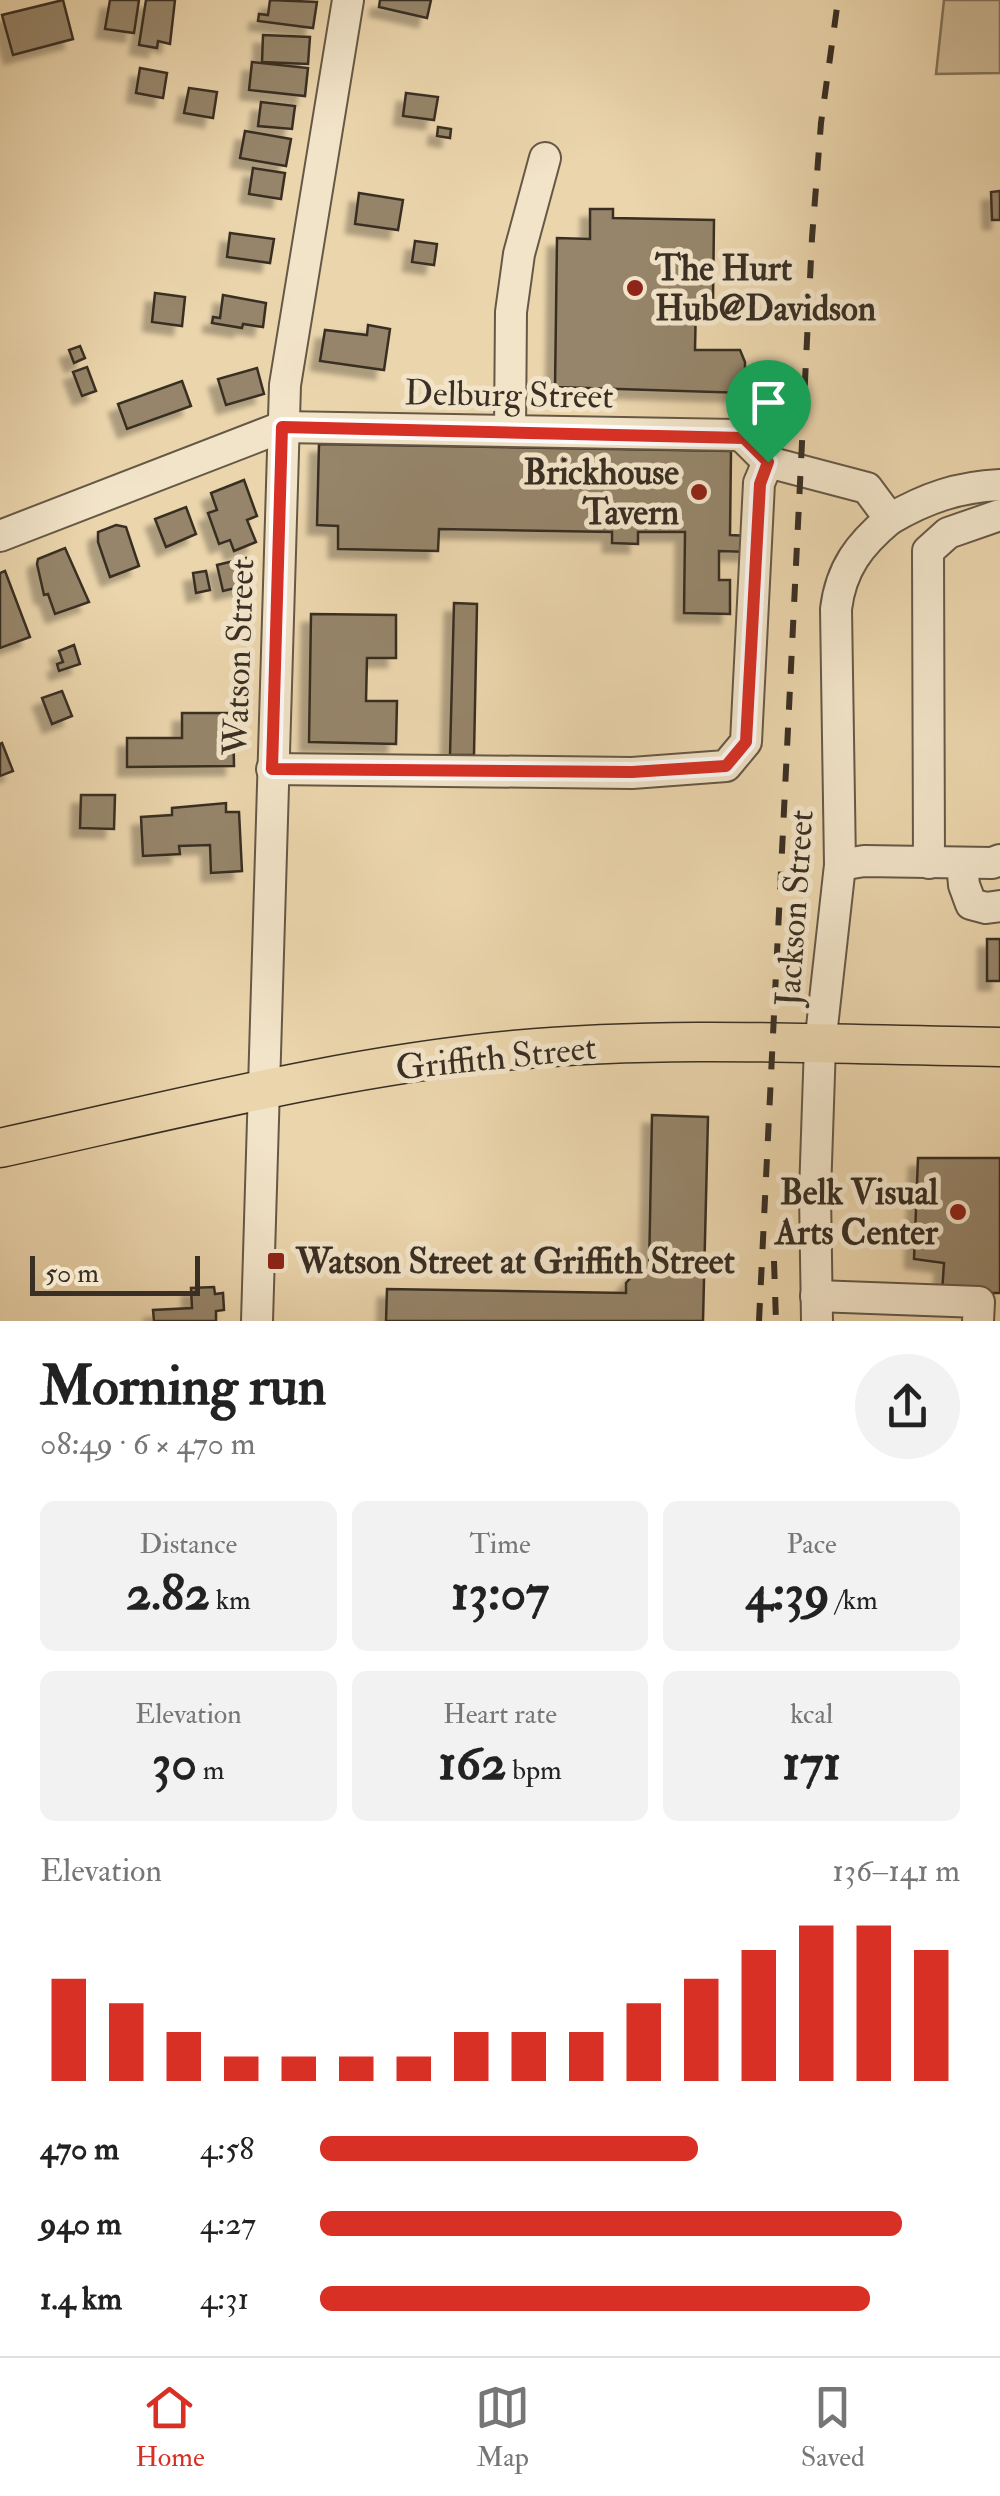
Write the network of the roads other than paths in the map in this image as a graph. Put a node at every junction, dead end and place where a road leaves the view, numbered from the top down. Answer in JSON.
{"nodes":[{"id":1,"x":348,"y":0,"type":"edge"},
{"id":2,"x":545,"y":158,"type":"dead end"},
{"id":3,"x":282,"y":427,"type":"junction"},
{"id":4,"x":510,"y":431,"type":"junction"},
{"id":5,"x":768,"y":462,"type":"junction"},
{"id":6,"x":1000,"y":485,"type":"edge"},
{"id":7,"x":1000,"y":516,"type":"edge"},
{"id":8,"x":890,"y":519,"type":"junction"},
{"id":9,"x":0,"y":536,"type":"edge"},
{"id":10,"x":272,"y":769,"type":"junction"},
{"id":11,"x":1000,"y":860,"type":"edge"},
{"id":12,"x":929,"y":863,"type":"junction"},
{"id":13,"x":962,"y":863,"type":"junction"},
{"id":14,"x":840,"y":865,"type":"junction"},
{"id":15,"x":1000,"y":906,"type":"edge"},
{"id":16,"x":820,"y":1045,"type":"junction"},
{"id":17,"x":1000,"y":1047,"type":"edge"},
{"id":18,"x":265,"y":1091,"type":"junction"},
{"id":19,"x":0,"y":1148,"type":"edge"},
{"id":20,"x":816,"y":1309,"type":"edge"},
{"id":21,"x":257,"y":1321,"type":"edge"},
{"id":22,"x":978,"y":1321,"type":"edge"}],
"edges":[{"from":1,"to":3,"type":"street","name":"Watson Street"},
{"from":2,"to":4,"type":"street"},
{"from":3,"to":4,"type":"street","name":"Delburg Street"},
{"from":3,"to":9,"type":"street","name":"Delburg Street"},
{"from":3,"to":10,"type":"street","name":"Watson Street"},
{"from":4,"to":5,"type":"street","name":"Delburg Street"},
{"from":5,"to":8,"type":"street","name":"Delburg Street"},
{"from":5,"to":10,"type":"street"},
{"from":6,"to":7,"type":"street"},
{"from":6,"to":8,"type":"street"},
{"from":7,"to":12,"type":"street"},
{"from":8,"to":14,"type":"street","name":"Jackson Street"},
{"from":10,"to":18,"type":"street","name":"Watson Street"},
{"from":11,"to":13,"type":"street"},
{"from":12,"to":13,"type":"street"},
{"from":12,"to":14,"type":"street"},
{"from":13,"to":15,"type":"street"},
{"from":14,"to":16,"type":"street","name":"Jackson Street"},
{"from":16,"to":17,"type":"main road","name":"Griffith Street"},
{"from":16,"to":18,"type":"main road","name":"Griffith Street"},
{"from":16,"to":20,"type":"street","name":"Jackson Street"},
{"from":18,"to":19,"type":"main road","name":"Griffith Street"},
{"from":18,"to":21,"type":"street","name":"Watson Street"},
{"from":20,"to":22,"type":"street"}]}
